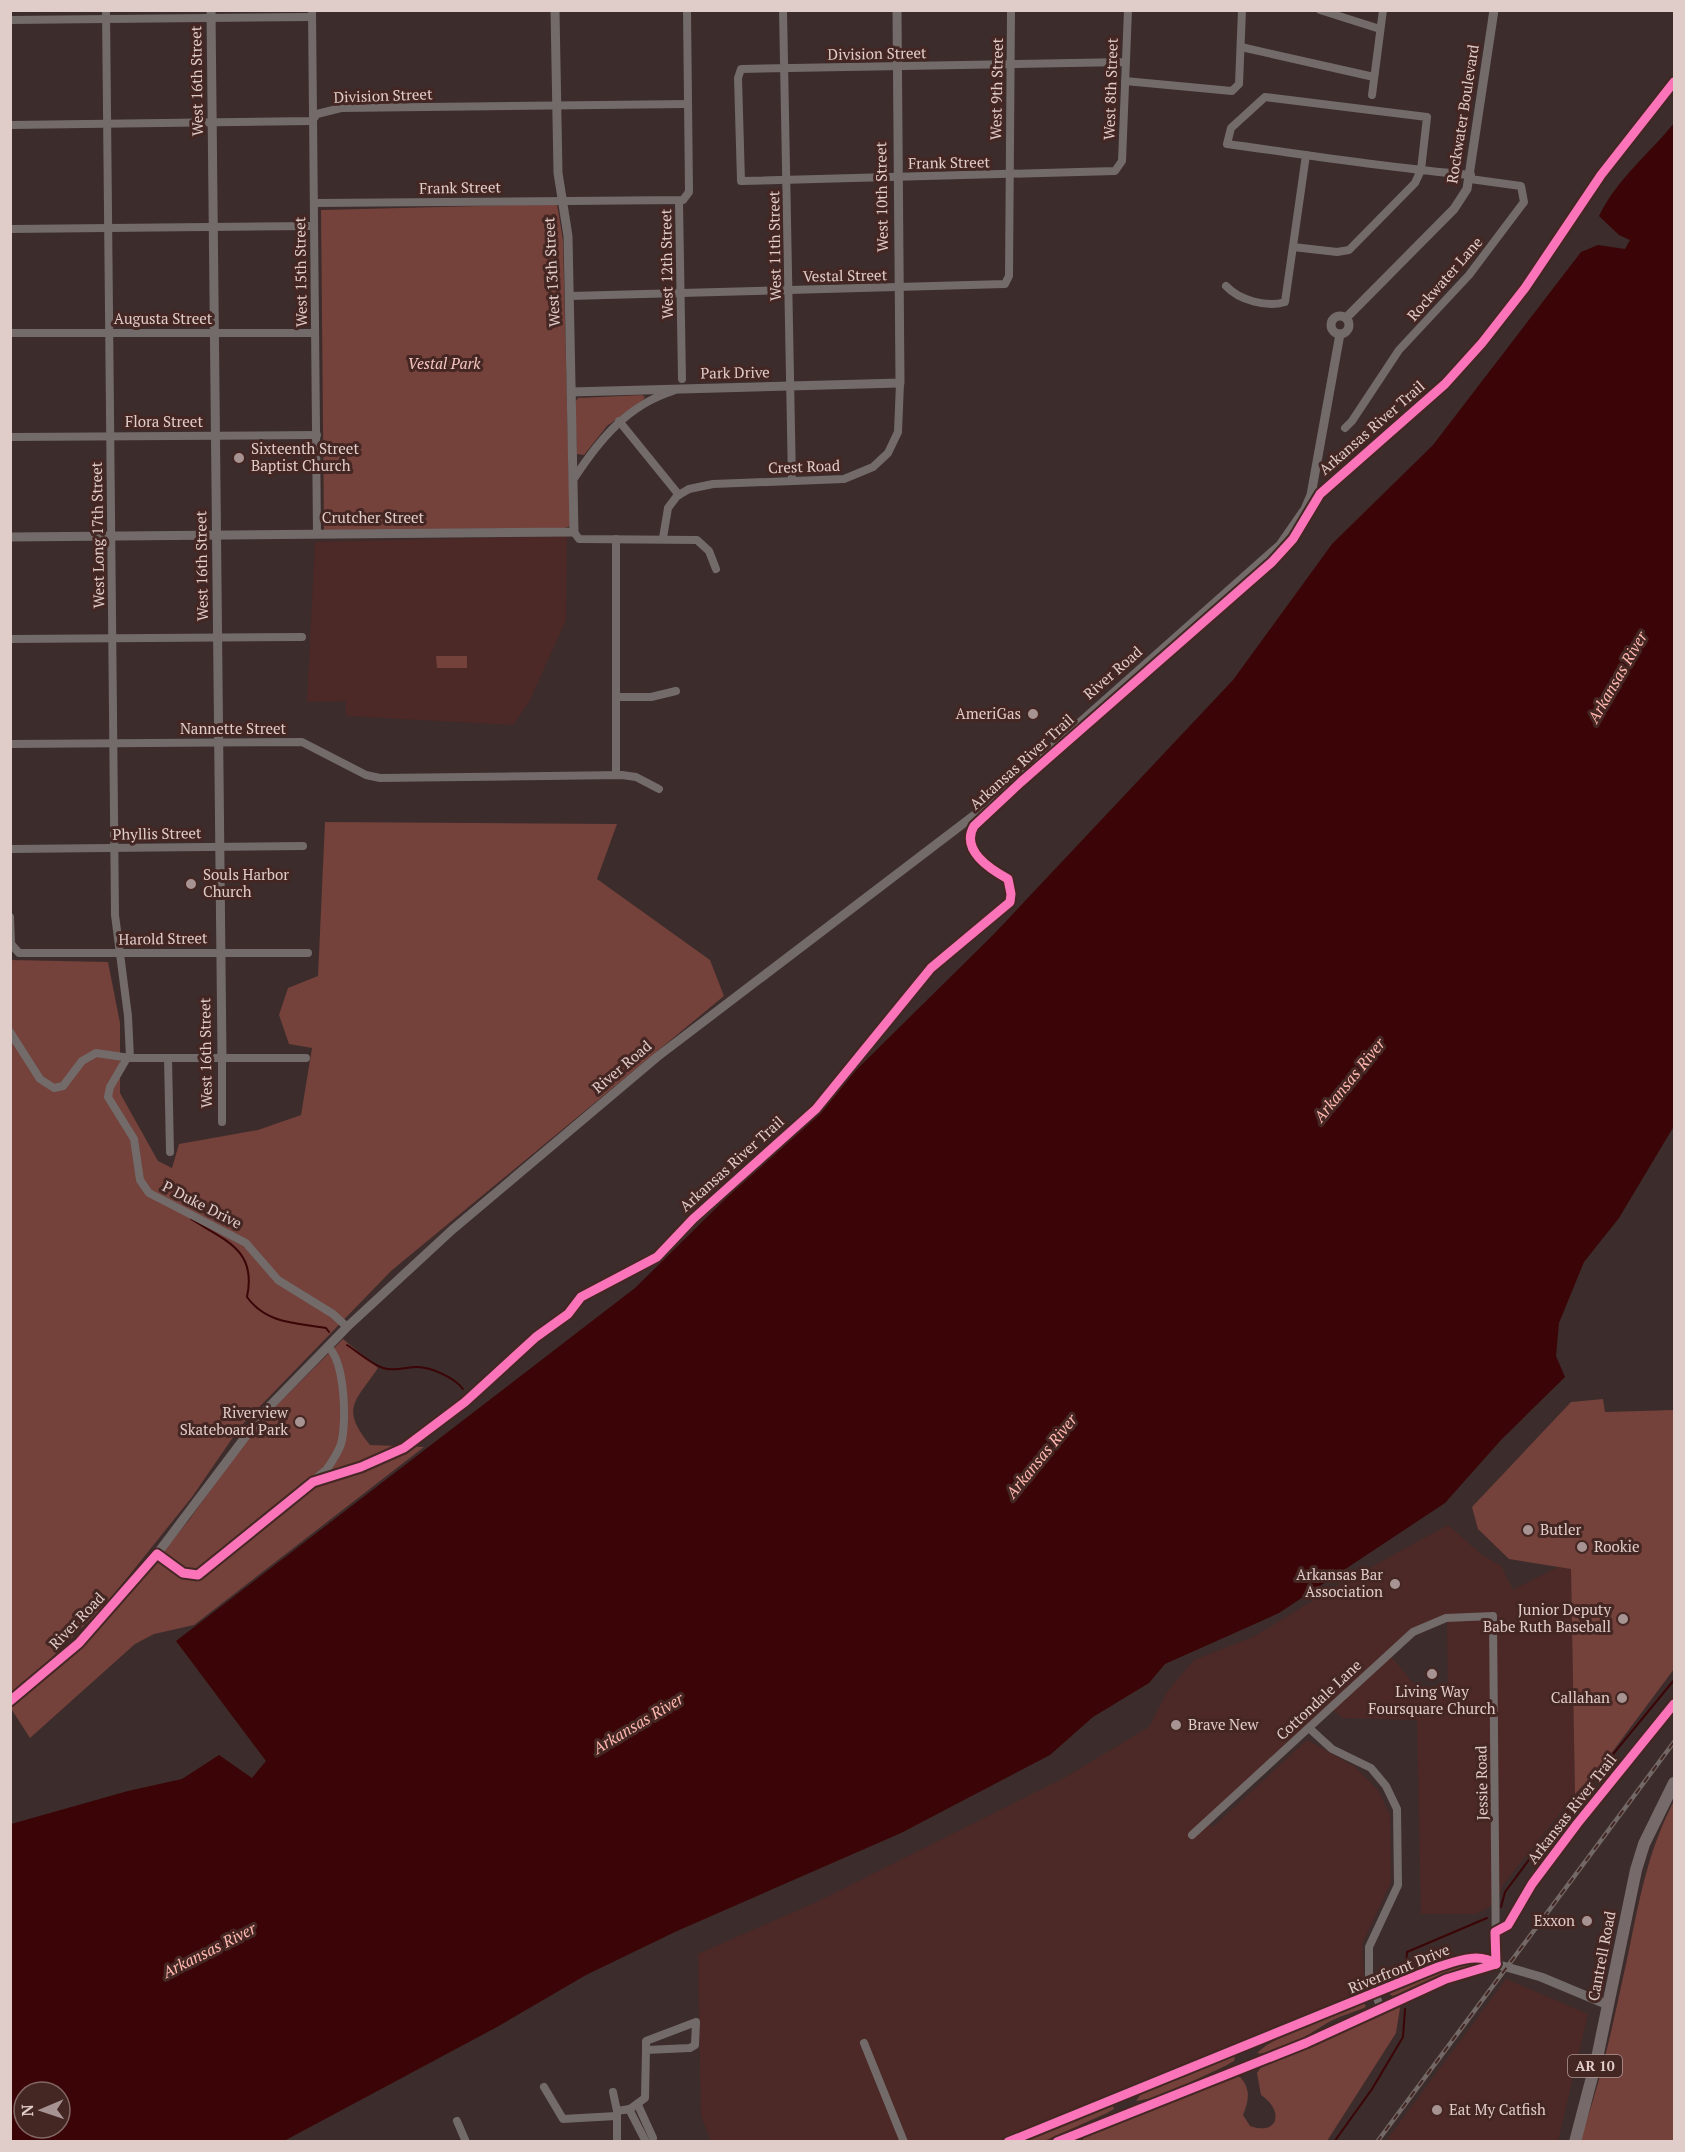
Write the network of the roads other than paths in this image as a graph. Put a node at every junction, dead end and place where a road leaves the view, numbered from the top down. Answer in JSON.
{"nodes":[{"id":1,"x":555,"y":10,"type":"edge"},
{"id":2,"x":687,"y":10,"type":"edge"},
{"id":3,"x":783,"y":10,"type":"edge"},
{"id":4,"x":897,"y":10,"type":"edge"},
{"id":5,"x":1011,"y":10,"type":"edge"},
{"id":6,"x":1128,"y":10,"type":"edge"},
{"id":7,"x":1242,"y":10,"type":"edge"},
{"id":8,"x":1320,"y":10,"type":"edge"},
{"id":9,"x":1383,"y":10,"type":"edge"},
{"id":10,"x":1494,"y":10,"type":"edge"},
{"id":11,"x":312,"y":14,"type":"edge"},
{"id":12,"x":106,"y":15,"type":"edge"},
{"id":13,"x":211,"y":15,"type":"edge"},
{"id":14,"x":10,"y":20,"type":"edge"},
{"id":15,"x":1380,"y":29,"type":"junction"},
{"id":16,"x":1241,"y":47,"type":"junction"},
{"id":17,"x":1126,"y":62,"type":"junction"},
{"id":18,"x":1011,"y":64,"type":"junction"},
{"id":19,"x":895,"y":66,"type":"junction"},
{"id":20,"x":784,"y":70,"type":"junction"},
{"id":21,"x":1374,"y":77,"type":"junction"},
{"id":22,"x":1125,"y":81,"type":"junction"},
{"id":23,"x":1372,"y":95,"type":"dead end"},
{"id":24,"x":688,"y":104,"type":"junction"},
{"id":25,"x":557,"y":105,"type":"junction"},
{"id":26,"x":312,"y":121,"type":"junction"},
{"id":27,"x":212,"y":123,"type":"junction"},
{"id":28,"x":107,"y":124,"type":"junction"},
{"id":29,"x":10,"y":125,"type":"edge"},
{"id":30,"x":1306,"y":155,"type":"junction"},
{"id":31,"x":1120,"y":167,"type":"joint"},
{"id":32,"x":1421,"y":170,"type":"junction"},
{"id":33,"x":1009,"y":175,"type":"junction"},
{"id":34,"x":897,"y":177,"type":"junction"},
{"id":35,"x":1471,"y":177,"type":"junction"},
{"id":36,"x":787,"y":179,"type":"junction"},
{"id":37,"x":741,"y":181,"type":"joint"},
{"id":38,"x":562,"y":200,"type":"junction"},
{"id":39,"x":679,"y":201,"type":"junction"},
{"id":40,"x":314,"y":203,"type":"junction"},
{"id":41,"x":314,"y":226,"type":"junction"},
{"id":42,"x":213,"y":227,"type":"junction"},
{"id":43,"x":108,"y":228,"type":"junction"},
{"id":44,"x":10,"y":229,"type":"edge"},
{"id":45,"x":1293,"y":247,"type":"junction"},
{"id":46,"x":1009,"y":276,"type":"joint"},
{"id":47,"x":1226,"y":286,"type":"dead end"},
{"id":48,"x":899,"y":288,"type":"junction"},
{"id":49,"x":789,"y":291,"type":"junction"},
{"id":50,"x":681,"y":294,"type":"junction"},
{"id":51,"x":570,"y":296,"type":"junction"},
{"id":52,"x":214,"y":332,"type":"junction"},
{"id":53,"x":10,"y":333,"type":"edge"},
{"id":54,"x":109,"y":333,"type":"junction"},
{"id":55,"x":315,"y":333,"type":"junction"},
{"id":56,"x":682,"y":379,"type":"dead end"},
{"id":57,"x":900,"y":383,"type":"junction"},
{"id":58,"x":791,"y":386,"type":"junction"},
{"id":59,"x":681,"y":389,"type":"junction"},
{"id":60,"x":571,"y":392,"type":"junction"},
{"id":61,"x":619,"y":422,"type":"junction"},
{"id":62,"x":1345,"y":428,"type":"dead end"},
{"id":63,"x":215,"y":435,"type":"junction"},
{"id":64,"x":317,"y":435,"type":"junction"},
{"id":65,"x":110,"y":436,"type":"junction"},
{"id":66,"x":10,"y":437,"type":"edge"},
{"id":67,"x":574,"y":477,"type":"junction"},
{"id":68,"x":792,"y":481,"type":"junction"},
{"id":69,"x":679,"y":495,"type":"junction"},
{"id":70,"x":1305,"y":509,"type":"joint"},
{"id":71,"x":574,"y":532,"type":"junction"},
{"id":72,"x":216,"y":534,"type":"junction"},
{"id":73,"x":317,"y":534,"type":"junction"},
{"id":74,"x":111,"y":535,"type":"junction"},
{"id":75,"x":10,"y":537,"type":"edge"},
{"id":76,"x":663,"y":538,"type":"junction"},
{"id":77,"x":616,"y":539,"type":"junction"},
{"id":78,"x":716,"y":569,"type":"dead end"},
{"id":79,"x":217,"y":637,"type":"junction"},
{"id":80,"x":302,"y":637,"type":"dead end"},
{"id":81,"x":112,"y":638,"type":"junction"},
{"id":82,"x":10,"y":639,"type":"edge"},
{"id":83,"x":676,"y":691,"type":"dead end"},
{"id":84,"x":616,"y":697,"type":"junction"},
{"id":85,"x":218,"y":742,"type":"junction"},
{"id":86,"x":113,"y":743,"type":"junction"},
{"id":87,"x":10,"y":744,"type":"edge"},
{"id":88,"x":616,"y":775,"type":"junction"},
{"id":89,"x":659,"y":789,"type":"dead end"},
{"id":90,"x":303,"y":846,"type":"dead end"},
{"id":91,"x":219,"y":847,"type":"junction"},
{"id":92,"x":114,"y":848,"type":"junction"},
{"id":93,"x":10,"y":849,"type":"edge"},
{"id":94,"x":10,"y":917,"type":"edge"},
{"id":95,"x":220,"y":952,"type":"junction"},
{"id":96,"x":118,"y":953,"type":"junction"},
{"id":97,"x":308,"y":953,"type":"dead end"},
{"id":98,"x":10,"y":1032,"type":"edge"},
{"id":99,"x":128,"y":1058,"type":"junction"},
{"id":100,"x":168,"y":1058,"type":"junction"},
{"id":101,"x":222,"y":1058,"type":"junction"},
{"id":102,"x":306,"y":1058,"type":"dead end"},
{"id":103,"x":222,"y":1122,"type":"dead end"},
{"id":104,"x":170,"y":1152,"type":"dead end"},
{"id":105,"x":347,"y":1327,"type":"junction"},
{"id":106,"x":328,"y":1347,"type":"junction"},
{"id":107,"x":157,"y":1554,"type":"junction"},
{"id":108,"x":1480,"y":1617,"type":"joint"},
{"id":109,"x":10,"y":1701,"type":"edge"},
{"id":110,"x":1309,"y":1728,"type":"junction"},
{"id":111,"x":1674,"y":1783,"type":"edge"},
{"id":112,"x":1191,"y":1835,"type":"dead end"},
{"id":113,"x":1496,"y":1964,"type":"junction"},
{"id":114,"x":1375,"y":1994,"type":"junction"},
{"id":115,"x":1608,"y":2004,"type":"junction"},
{"id":116,"x":1381,"y":2008,"type":"junction"},
{"id":117,"x":864,"y":2043,"type":"dead end"},
{"id":118,"x":646,"y":2050,"type":"junction"},
{"id":119,"x":544,"y":2087,"type":"dead end"},
{"id":120,"x":613,"y":2092,"type":"dead end"},
{"id":121,"x":638,"y":2105,"type":"junction"},
{"id":122,"x":629,"y":2109,"type":"junction"},
{"id":123,"x":617,"y":2113,"type":"junction"},
{"id":124,"x":457,"y":2121,"type":"dead end"},
{"id":125,"x":648,"y":2140,"type":"edge"},
{"id":126,"x":466,"y":2142,"type":"edge"},
{"id":127,"x":617,"y":2142,"type":"edge"},
{"id":128,"x":663,"y":2142,"type":"edge"},
{"id":129,"x":904,"y":2142,"type":"edge"},
{"id":130,"x":1008,"y":2142,"type":"edge"},
{"id":131,"x":1057,"y":2142,"type":"edge"},
{"id":132,"x":1575,"y":2142,"type":"edge"}],
"edges":[{"from":1,"to":25,"type":"street","name":"West 13th Street"},
{"from":2,"to":24,"type":"street","name":"West 12th Street"},
{"from":3,"to":20,"type":"street","name":"West 11th Street"},
{"from":4,"to":19,"type":"street","name":"West 10th Street"},
{"from":5,"to":18,"type":"street","name":"West 9th Street"},
{"from":6,"to":17,"type":"street","name":"West 8th Street"},
{"from":7,"to":16,"type":"street"},
{"from":8,"to":15,"type":"street"},
{"from":9,"to":15,"type":"street"},
{"from":10,"to":35,"type":"street","name":"Rockwater Boulevard"},
{"from":11,"to":13,"type":"street"},
{"from":11,"to":26,"type":"street","name":"West 15th Street"},
{"from":12,"to":13,"type":"street"},
{"from":12,"to":14,"type":"street"},
{"from":12,"to":28,"type":"street","name":"West Long 17th Street"},
{"from":13,"to":27,"type":"street","name":"West 16th Street"},
{"from":15,"to":21,"type":"street"},
{"from":16,"to":21,"type":"street"},
{"from":16,"to":22,"type":"street"},
{"from":17,"to":18,"type":"street","name":"Division Street"},
{"from":17,"to":22,"type":"street","name":"West 8th Street"},
{"from":18,"to":19,"type":"street","name":"Division Street"},
{"from":18,"to":33,"type":"street","name":"West 9th Street"},
{"from":19,"to":20,"type":"street","name":"Division Street"},
{"from":19,"to":34,"type":"street","name":"West 10th Street"},
{"from":20,"to":36,"type":"street","name":"West 11th Street"},
{"from":20,"to":37,"type":"street","name":"Division Street"},
{"from":21,"to":23,"type":"street"},
{"from":22,"to":31,"type":"street","name":"West 8th Street"},
{"from":24,"to":25,"type":"street","name":"Division Street"},
{"from":24,"to":39,"type":"street","name":"West 12th Street"},
{"from":25,"to":26,"type":"street","name":"Division Street"},
{"from":25,"to":38,"type":"street","name":"West 13th Street"},
{"from":26,"to":27,"type":"street","name":"Division Street"},
{"from":26,"to":40,"type":"street","name":"West 15th Street"},
{"from":27,"to":28,"type":"street","name":"Division Street"},
{"from":27,"to":42,"type":"street","name":"West 16th Street"},
{"from":28,"to":29,"type":"street","name":"Division Street"},
{"from":28,"to":43,"type":"street","name":"West Long 17th Street"},
{"from":30,"to":32,"type":"street"},
{"from":30,"to":32,"type":"street"},
{"from":30,"to":45,"type":"street"},
{"from":31,"to":33,"type":"street","name":"Frank Street"},
{"from":32,"to":35,"type":"street"},
{"from":32,"to":45,"type":"street"},
{"from":33,"to":34,"type":"street","name":"Frank Street"},
{"from":33,"to":46,"type":"street","name":"West 9th Street"},
{"from":34,"to":36,"type":"street","name":"Frank Street"},
{"from":34,"to":48,"type":"street","name":"West 10th Street"},
{"from":35,"to":62,"type":"street","name":"Rockwater Lane"},
{"from":35,"to":70,"type":"street","name":"Rockwater Boulevard"},
{"from":36,"to":37,"type":"street","name":"Frank Street"},
{"from":36,"to":49,"type":"street","name":"West 11th Street"},
{"from":38,"to":39,"type":"street","name":"Frank Street"},
{"from":38,"to":40,"type":"street","name":"Frank Street"},
{"from":38,"to":51,"type":"street","name":"West 13th Street"},
{"from":39,"to":50,"type":"street","name":"West 12th Street"},
{"from":40,"to":41,"type":"street","name":"West 15th Street"},
{"from":41,"to":42,"type":"street"},
{"from":41,"to":55,"type":"street","name":"West 15th Street"},
{"from":42,"to":43,"type":"street"},
{"from":42,"to":52,"type":"street","name":"West 16th Street"},
{"from":43,"to":44,"type":"street"},
{"from":43,"to":54,"type":"street","name":"West Long 17th Street"},
{"from":45,"to":47,"type":"street"},
{"from":46,"to":48,"type":"street","name":"Vestal Street"},
{"from":48,"to":49,"type":"street","name":"Vestal Street"},
{"from":48,"to":57,"type":"street","name":"West 10th Street"},
{"from":49,"to":50,"type":"street","name":"Vestal Street"},
{"from":49,"to":58,"type":"street","name":"West 11th Street"},
{"from":50,"to":51,"type":"street","name":"Vestal Street"},
{"from":50,"to":56,"type":"street","name":"West 12th Street"},
{"from":51,"to":60,"type":"street","name":"West 13th Street"},
{"from":52,"to":54,"type":"street","name":"Augusta Street"},
{"from":52,"to":55,"type":"street","name":"Augusta Street"},
{"from":52,"to":63,"type":"street","name":"West 16th Street"},
{"from":53,"to":54,"type":"street","name":"Augusta Street"},
{"from":54,"to":65,"type":"street","name":"West Long 17th Street"},
{"from":55,"to":64,"type":"street","name":"West 15th Street"},
{"from":57,"to":58,"type":"street","name":"Park Drive"},
{"from":57,"to":68,"type":"street","name":"Crest Road"},
{"from":58,"to":59,"type":"street","name":"Park Drive"},
{"from":58,"to":68,"type":"street","name":"West 11th Street"},
{"from":59,"to":60,"type":"street","name":"Park Drive"},
{"from":59,"to":61,"type":"street"},
{"from":60,"to":67,"type":"street","name":"West 13th Street"},
{"from":61,"to":67,"type":"street"},
{"from":61,"to":69,"type":"street"},
{"from":63,"to":64,"type":"street","name":"Flora Street"},
{"from":63,"to":65,"type":"street","name":"Flora Street"},
{"from":63,"to":72,"type":"street","name":"West 16th Street"},
{"from":64,"to":73,"type":"street","name":"West 15th Street"},
{"from":65,"to":66,"type":"street","name":"Flora Street"},
{"from":65,"to":74,"type":"street","name":"West Long 17th Street"},
{"from":67,"to":71,"type":"street","name":"West 13th Street"},
{"from":68,"to":69,"type":"street","name":"Crest Road"},
{"from":69,"to":76,"type":"street"},
{"from":70,"to":105,"type":"street","name":"River Road"},
{"from":71,"to":73,"type":"street","name":"Crutcher Street"},
{"from":71,"to":77,"type":"street","name":"Crutcher Street"},
{"from":72,"to":73,"type":"street","name":"Crutcher Street"},
{"from":72,"to":74,"type":"street","name":"Crutcher Street"},
{"from":72,"to":79,"type":"street","name":"West 16th Street"},
{"from":74,"to":75,"type":"street","name":"Crutcher Street"},
{"from":74,"to":81,"type":"street","name":"West Long 17th Street"},
{"from":76,"to":77,"type":"street","name":"Crutcher Street"},
{"from":76,"to":78,"type":"street","name":"Crutcher Street"},
{"from":77,"to":84,"type":"street"},
{"from":79,"to":80,"type":"street"},
{"from":79,"to":81,"type":"street"},
{"from":79,"to":85,"type":"street","name":"West 16th Street"},
{"from":81,"to":82,"type":"street"},
{"from":81,"to":86,"type":"street","name":"West Long 17th Street"},
{"from":83,"to":84,"type":"street"},
{"from":84,"to":88,"type":"street"},
{"from":85,"to":86,"type":"street","name":"Nannette Street"},
{"from":85,"to":88,"type":"street","name":"Nannette Street"},
{"from":85,"to":91,"type":"street","name":"West 16th Street"},
{"from":86,"to":87,"type":"street","name":"Nannette Street"},
{"from":86,"to":92,"type":"street","name":"West Long 17th Street"},
{"from":88,"to":89,"type":"street","name":"Nannette Street"},
{"from":90,"to":91,"type":"street","name":"Phyllis Street"},
{"from":91,"to":92,"type":"street","name":"Phyllis Street"},
{"from":91,"to":95,"type":"street","name":"West 16th Street"},
{"from":92,"to":93,"type":"street","name":"Phyllis Street"},
{"from":92,"to":96,"type":"street","name":"West Long 17th Street"},
{"from":94,"to":96,"type":"street","name":"Harold Street"},
{"from":95,"to":96,"type":"street","name":"Harold Street"},
{"from":95,"to":97,"type":"street","name":"Harold Street"},
{"from":95,"to":101,"type":"street","name":"West 16th Street"},
{"from":96,"to":99,"type":"street","name":"West Long 17th Street"},
{"from":98,"to":99,"type":"street"},
{"from":99,"to":100,"type":"street"},
{"from":99,"to":105,"type":"street","name":"P Duke Drive"},
{"from":100,"to":101,"type":"street"},
{"from":100,"to":104,"type":"street"},
{"from":101,"to":102,"type":"street"},
{"from":101,"to":103,"type":"street","name":"West 16th Street"},
{"from":105,"to":106,"type":"street","name":"River Road"},
{"from":106,"to":107,"type":"street","name":"River Road"},
{"from":106,"to":107,"type":"street"},
{"from":107,"to":109,"type":"street","name":"River Road"},
{"from":108,"to":110,"type":"street","name":"Cottondale Lane"},
{"from":108,"to":113,"type":"street","name":"Jessie Road"},
{"from":110,"to":112,"type":"street","name":"Cottondale Lane"},
{"from":110,"to":114,"type":"street"},
{"from":111,"to":115,"type":"main road","name":"Cantrell Road","number":"AR 10"},
{"from":113,"to":114,"type":"street","name":"Riverfront Drive"},
{"from":113,"to":115,"type":"street","name":"Riverfront Drive"},
{"from":113,"to":116,"type":"street","name":"Riverfront Drive"},
{"from":114,"to":116,"type":"street"},
{"from":114,"to":130,"type":"street","name":"Riverfront Drive"},
{"from":115,"to":132,"type":"main road","name":"Cantrell Road","number":"AR 10"},
{"from":116,"to":131,"type":"street","name":"Riverfront Drive"},
{"from":117,"to":129,"type":"street"},
{"from":118,"to":118,"type":"street"},
{"from":118,"to":121,"type":"street"},
{"from":119,"to":123,"type":"street"},
{"from":120,"to":123,"type":"street"},
{"from":121,"to":122,"type":"street"},
{"from":121,"to":125,"type":"street"},
{"from":122,"to":123,"type":"street"},
{"from":122,"to":125,"type":"street"},
{"from":123,"to":127,"type":"street"},
{"from":124,"to":126,"type":"street"},
{"from":125,"to":128,"type":"street"}]}
